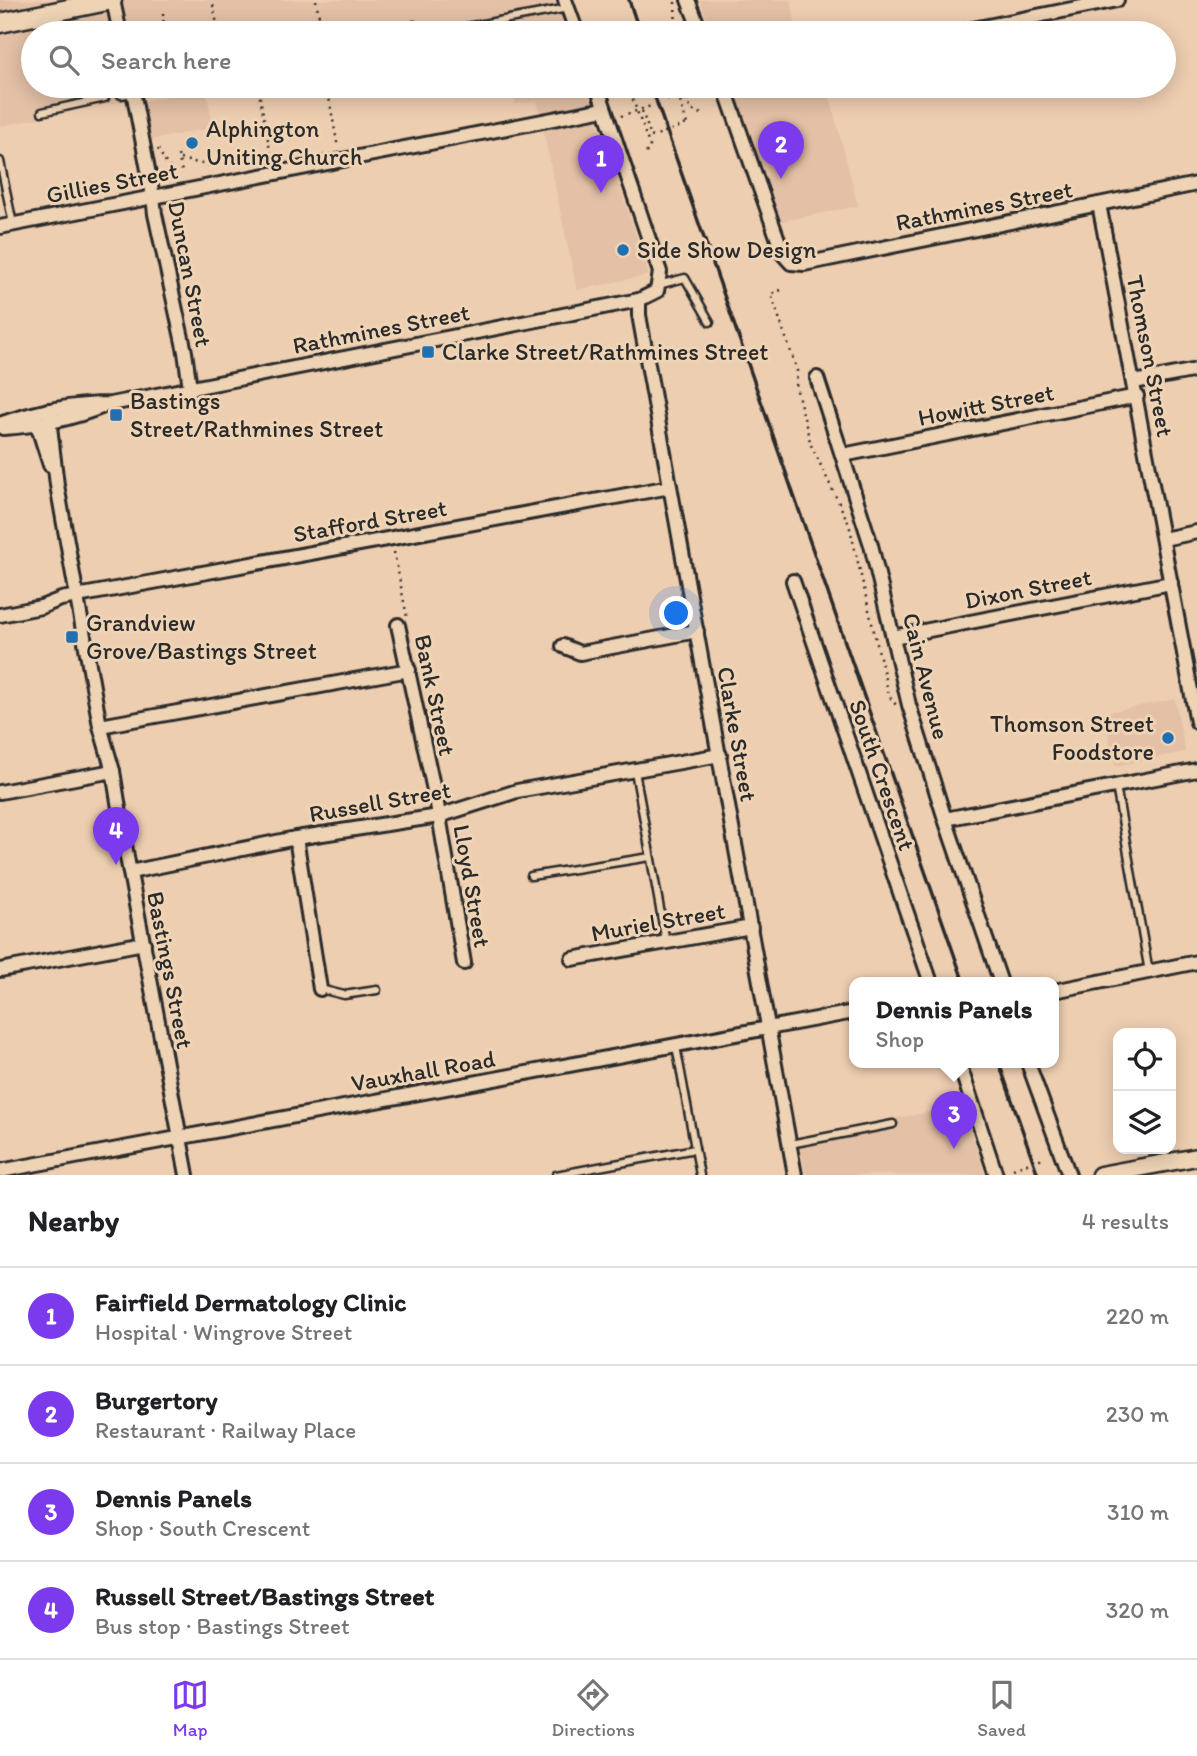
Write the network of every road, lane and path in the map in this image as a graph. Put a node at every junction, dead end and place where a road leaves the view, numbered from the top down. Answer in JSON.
{"nodes":[{"id":1,"x":113,"y":0,"type":"edge"},
{"id":2,"x":316,"y":0,"type":"edge"},
{"id":3,"x":1117,"y":0,"type":"edge"},
{"id":4,"x":681,"y":1,"type":"edge"},
{"id":5,"x":566,"y":4,"type":"edge"},
{"id":6,"x":213,"y":5,"type":"dead end"},
{"id":7,"x":163,"y":13,"type":"dead end"},
{"id":8,"x":117,"y":21,"type":"edge"},
{"id":9,"x":163,"y":21,"type":"edge"},
{"id":10,"x":216,"y":21,"type":"edge"},
{"id":11,"x":320,"y":21,"type":"edge"},
{"id":12,"x":489,"y":21,"type":"edge"},
{"id":13,"x":572,"y":21,"type":"edge"},
{"id":14,"x":678,"y":21,"type":"edge"},
{"id":15,"x":694,"y":21,"type":"edge"},
{"id":16,"x":1013,"y":21,"type":"edge"},
{"id":17,"x":0,"y":23,"type":"edge"},
{"id":18,"x":131,"y":98,"type":"edge"},
{"id":19,"x":260,"y":98,"type":"edge"},
{"id":20,"x":329,"y":98,"type":"edge"},
{"id":21,"x":601,"y":98,"type":"edge"},
{"id":22,"x":632,"y":98,"type":"edge"},
{"id":23,"x":679,"y":98,"type":"edge"},
{"id":24,"x":686,"y":98,"type":"edge"},
{"id":25,"x":728,"y":98,"type":"edge"},
{"id":26,"x":105,"y":99,"type":"dead end"},
{"id":27,"x":654,"y":105,"type":"dead end"},
{"id":28,"x":604,"y":109,"type":"junction"},
{"id":29,"x":642,"y":109,"type":"junction"},
{"id":30,"x":637,"y":111,"type":"junction"},
{"id":31,"x":42,"y":112,"type":"dead end"},
{"id":32,"x":630,"y":113,"type":"dead end"},
{"id":33,"x":702,"y":114,"type":"dead end"},
{"id":34,"x":152,"y":145,"type":"dead end"},
{"id":35,"x":644,"y":156,"type":"dead end"},
{"id":36,"x":0,"y":160,"type":"edge"},
{"id":37,"x":340,"y":160,"type":"junction"},
{"id":38,"x":211,"y":166,"type":"dead end"},
{"id":39,"x":182,"y":172,"type":"dead end"},
{"id":40,"x":176,"y":173,"type":"dead end"},
{"id":41,"x":275,"y":173,"type":"junction"},
{"id":42,"x":1197,"y":184,"type":"edge"},
{"id":43,"x":153,"y":196,"type":"junction"},
{"id":44,"x":1099,"y":204,"type":"junction"},
{"id":45,"x":7,"y":225,"type":"edge"},
{"id":46,"x":657,"y":288,"type":"junction"},
{"id":47,"x":781,"y":290,"type":"dead end"},
{"id":48,"x":639,"y":300,"type":"junction"},
{"id":49,"x":710,"y":322,"type":"dead end"},
{"id":50,"x":1197,"y":370,"type":"edge"},
{"id":51,"x":817,"y":379,"type":"dead end"},
{"id":52,"x":1134,"y":382,"type":"junction"},
{"id":53,"x":190,"y":388,"type":"junction"},
{"id":54,"x":1137,"y":396,"type":"junction"},
{"id":55,"x":49,"y":416,"type":"junction"},
{"id":56,"x":36,"y":419,"type":"junction"},
{"id":57,"x":0,"y":426,"type":"edge"},
{"id":58,"x":843,"y":455,"type":"junction"},
{"id":59,"x":57,"y":485,"type":"junction"},
{"id":60,"x":670,"y":487,"type":"junction"},
{"id":61,"x":1197,"y":532,"type":"edge"},
{"id":62,"x":1163,"y":539,"type":"junction"},
{"id":63,"x":394,"y":552,"type":"dead end"},
{"id":64,"x":793,"y":581,"type":"dead end"},
{"id":65,"x":1171,"y":583,"type":"junction"},
{"id":66,"x":78,"y":601,"type":"junction"},
{"id":67,"x":0,"y":615,"type":"edge"},
{"id":68,"x":403,"y":621,"type":"joint"},
{"id":69,"x":697,"y":631,"type":"junction"},
{"id":70,"x":892,"y":637,"type":"junction"},
{"id":71,"x":563,"y":646,"type":"dead end"},
{"id":72,"x":409,"y":670,"type":"junction"},
{"id":73,"x":909,"y":705,"type":"junction"},
{"id":74,"x":1197,"y":722,"type":"edge"},
{"id":75,"x":100,"y":726,"type":"junction"},
{"id":76,"x":720,"y":755,"type":"junction"},
{"id":77,"x":1197,"y":770,"type":"edge"},
{"id":78,"x":113,"y":771,"type":"junction"},
{"id":79,"x":635,"y":771,"type":"junction"},
{"id":80,"x":1116,"y":786,"type":"junction"},
{"id":81,"x":0,"y":792,"type":"edge"},
{"id":82,"x":439,"y":816,"type":"junction"},
{"id":83,"x":945,"y":819,"type":"junction"},
{"id":84,"x":296,"y":838,"type":"junction"},
{"id":85,"x":650,"y":857,"type":"junction"},
{"id":86,"x":130,"y":872,"type":"junction"},
{"id":87,"x":531,"y":876,"type":"dead end"},
{"id":88,"x":751,"y":927,"type":"junction"},
{"id":89,"x":666,"y":942,"type":"junction"},
{"id":90,"x":144,"y":943,"type":"junction"},
{"id":91,"x":572,"y":959,"type":"dead end"},
{"id":92,"x":1197,"y":962,"type":"edge"},
{"id":93,"x":464,"y":963,"type":"dead end"},
{"id":94,"x":0,"y":970,"type":"edge"},
{"id":95,"x":1149,"y":972,"type":"junction"},
{"id":96,"x":930,"y":977,"type":"edge"},
{"id":97,"x":999,"y":977,"type":"edge"},
{"id":98,"x":320,"y":989,"type":"joint"},
{"id":99,"x":1059,"y":989,"type":"edge"},
{"id":100,"x":377,"y":990,"type":"dead end"},
{"id":101,"x":849,"y":1013,"type":"edge"},
{"id":102,"x":769,"y":1029,"type":"junction"},
{"id":103,"x":676,"y":1046,"type":"junction"},
{"id":104,"x":961,"y":1068,"type":"edge"},
{"id":105,"x":1030,"y":1068,"type":"edge"},
{"id":106,"x":893,"y":1124,"type":"dead end"},
{"id":107,"x":180,"y":1137,"type":"junction"},
{"id":108,"x":790,"y":1144,"type":"junction"},
{"id":109,"x":695,"y":1149,"type":"junction"},
{"id":110,"x":1197,"y":1157,"type":"edge"},
{"id":111,"x":1043,"y":1158,"type":"dead end"},
{"id":112,"x":1013,"y":1169,"type":"dead end"},
{"id":113,"x":0,"y":1171,"type":"edge"},
{"id":114,"x":187,"y":1175,"type":"edge"},
{"id":115,"x":555,"y":1175,"type":"edge"},
{"id":116,"x":700,"y":1175,"type":"edge"},
{"id":117,"x":795,"y":1175,"type":"edge"},
{"id":118,"x":996,"y":1175,"type":"edge"},
{"id":119,"x":1069,"y":1175,"type":"edge"},
{"id":120,"x":1100,"y":1175,"type":"edge"}],
"edges":[{"from":1,"to":8,"type":"street"},
{"from":1,"to":17,"type":"main road"},
{"from":2,"to":11,"type":"path"},
{"from":3,"to":16,"type":"street"},
{"from":4,"to":14,"type":"path"},
{"from":4,"to":15,"type":"street"},
{"from":5,"to":12,"type":"lane"},
{"from":5,"to":13,"type":"street"},
{"from":6,"to":10,"type":"path"},
{"from":7,"to":9,"type":"path"},
{"from":18,"to":43,"type":"street","name":"Duncan Street"},
{"from":19,"to":41,"type":"path"},
{"from":20,"to":37,"type":"path"},
{"from":21,"to":28,"type":"street"},
{"from":22,"to":30,"type":"path"},
{"from":23,"to":29,"type":"path","bridge":true},
{"from":24,"to":33,"type":"path"},
{"from":25,"to":44,"type":"street","name":"Rathmines Street"},
{"from":26,"to":31,"type":"lane"},
{"from":27,"to":29,"type":"path"},
{"from":28,"to":37,"type":"street","name":"Gillies Street"},
{"from":28,"to":46,"type":"street"},
{"from":29,"to":30,"type":"path"},
{"from":30,"to":32,"type":"path"},
{"from":30,"to":35,"type":"path"},
{"from":34,"to":40,"type":"path"},
{"from":36,"to":45,"type":"lane"},
{"from":37,"to":41,"type":"street","name":"Gillies Street"},
{"from":38,"to":39,"type":"path"},
{"from":41,"to":43,"type":"street","name":"Gillies Street"},
{"from":42,"to":44,"type":"street","name":"Rathmines Street"},
{"from":43,"to":45,"type":"street","name":"Gillies Street"},
{"from":43,"to":53,"type":"street","name":"Duncan Street"},
{"from":44,"to":52,"type":"street","name":"Thomson Street"},
{"from":46,"to":48,"type":"street","name":"Rathmines Street"},
{"from":46,"to":49,"type":"lane"},
{"from":47,"to":73,"type":"path"},
{"from":48,"to":53,"type":"street","name":"Rathmines Street"},
{"from":48,"to":60,"type":"street","name":"Clarke Street"},
{"from":50,"to":52,"type":"street"},
{"from":51,"to":58,"type":"street","name":"Cain Avenue"},
{"from":52,"to":54,"type":"street","name":"Thomson Street"},
{"from":53,"to":55,"type":"street","name":"Rathmines Street"},
{"from":54,"to":58,"type":"street","name":"Howitt Street"},
{"from":54,"to":62,"type":"street","name":"Thomson Street"},
{"from":55,"to":56,"type":"street","name":"Rathmines Street"},
{"from":55,"to":59,"type":"street","name":"Bastings Street"},
{"from":56,"to":57,"type":"street","name":"Rathmines Street"},
{"from":56,"to":59,"type":"street","name":"Bastings Street"},
{"from":58,"to":70,"type":"street","name":"Cain Avenue"},
{"from":59,"to":66,"type":"street","name":"Bastings Street"},
{"from":60,"to":66,"type":"street","name":"Stafford Street"},
{"from":60,"to":69,"type":"street","name":"Clarke Street"},
{"from":61,"to":62,"type":"street"},
{"from":62,"to":65,"type":"street","name":"Thomson Street"},
{"from":63,"to":68,"type":"path"},
{"from":64,"to":96,"type":"street","name":"South Crescent"},
{"from":65,"to":70,"type":"street","name":"Dixon Street"},
{"from":65,"to":74,"type":"street","name":"Thomson Street"},
{"from":66,"to":67,"type":"street","name":"Stafford Street"},
{"from":66,"to":75,"type":"street","name":"Bastings Street"},
{"from":68,"to":72,"type":"street","name":"Bank Street"},
{"from":69,"to":71,"type":"street"},
{"from":69,"to":76,"type":"street","name":"Clarke Street"},
{"from":70,"to":73,"type":"street","name":"Cain Avenue"},
{"from":72,"to":75,"type":"street"},
{"from":72,"to":82,"type":"street","name":"Bank Street"},
{"from":73,"to":83,"type":"street","name":"Cain Avenue"},
{"from":75,"to":78,"type":"street","name":"Bastings Street"},
{"from":76,"to":79,"type":"street","name":"Russell Street"},
{"from":76,"to":88,"type":"street","name":"Clarke Street"},
{"from":77,"to":80,"type":"street"},
{"from":78,"to":81,"type":"street"},
{"from":78,"to":86,"type":"street","name":"Bastings Street"},
{"from":79,"to":82,"type":"street","name":"Russell Street"},
{"from":79,"to":85,"type":"lane"},
{"from":80,"to":83,"type":"street"},
{"from":80,"to":95,"type":"lane"},
{"from":82,"to":84,"type":"street","name":"Russell Street"},
{"from":82,"to":93,"type":"street","name":"Lloyd Street"},
{"from":83,"to":97,"type":"street","name":"Cain Avenue"},
{"from":84,"to":86,"type":"street","name":"Russell Street"},
{"from":84,"to":98,"type":"street"},
{"from":85,"to":87,"type":"lane"},
{"from":85,"to":89,"type":"lane"},
{"from":86,"to":90,"type":"street","name":"Bastings Street"},
{"from":88,"to":89,"type":"street","name":"Muriel Street"},
{"from":88,"to":102,"type":"street","name":"Clarke Street"},
{"from":89,"to":91,"type":"street","name":"Muriel Street"},
{"from":90,"to":94,"type":"street"},
{"from":90,"to":107,"type":"street","name":"Bastings Street"},
{"from":92,"to":95,"type":"street"},
{"from":95,"to":99,"type":"street"},
{"from":98,"to":100,"type":"lane"},
{"from":101,"to":102,"type":"street","name":"Vauxhall Road"},
{"from":102,"to":103,"type":"street","name":"Vauxhall Road"},
{"from":102,"to":108,"type":"street","name":"Clarke Street"},
{"from":103,"to":107,"type":"street","name":"Vauxhall Road"},
{"from":103,"to":109,"type":"lane"},
{"from":104,"to":118,"type":"street"},
{"from":105,"to":119,"type":"street"},
{"from":106,"to":108,"type":"lane"},
{"from":107,"to":113,"type":"street","name":"Vauxhall Road"},
{"from":107,"to":114,"type":"street","name":"Bastings Street"},
{"from":108,"to":117,"type":"street","name":"Clarke Street"},
{"from":109,"to":115,"type":"lane"},
{"from":109,"to":116,"type":"lane"},
{"from":110,"to":120,"type":"street"},
{"from":111,"to":112,"type":"path"}]}
